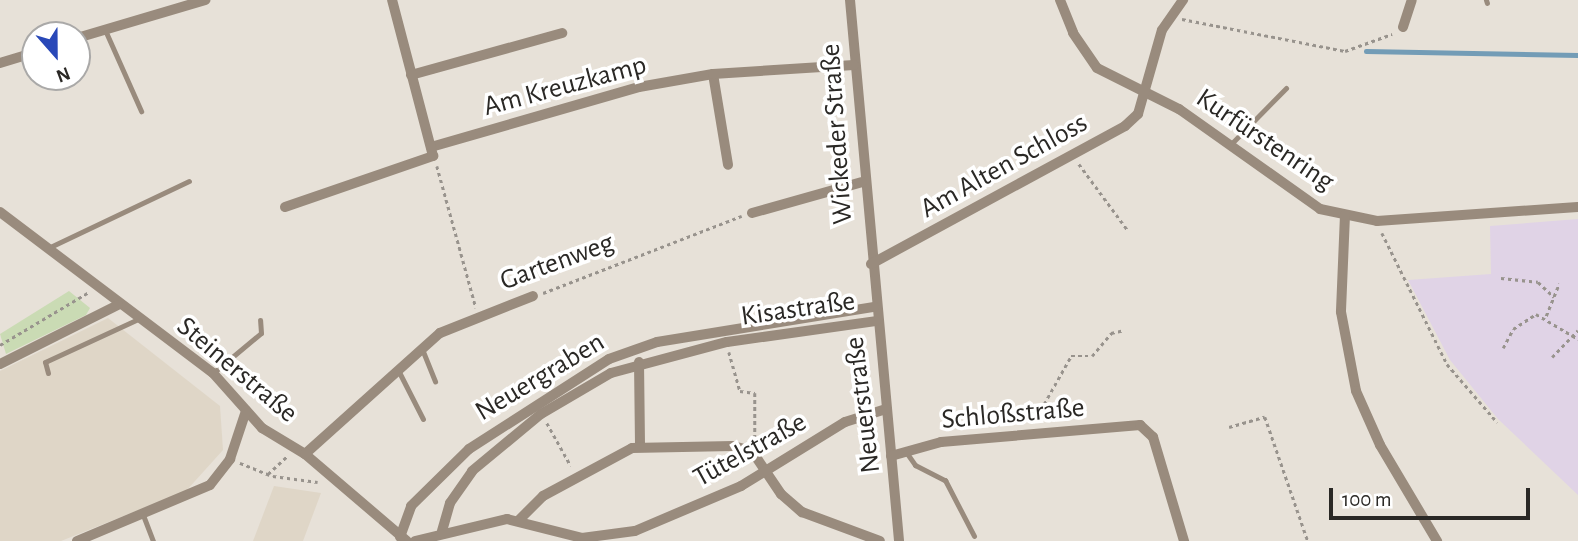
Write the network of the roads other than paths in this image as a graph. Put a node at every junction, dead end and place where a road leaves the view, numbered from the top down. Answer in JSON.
{"nodes":[{"id":1,"x":205,"y":0,"type":"edge"},
{"id":2,"x":392,"y":0,"type":"edge"},
{"id":3,"x":850,"y":0,"type":"edge"},
{"id":4,"x":1060,"y":0,"type":"edge"},
{"id":5,"x":1183,"y":0,"type":"edge"},
{"id":6,"x":1412,"y":0,"type":"edge"},
{"id":7,"x":1402,"y":27,"type":"road end"},
{"id":8,"x":105,"y":30,"type":"junction"},
{"id":9,"x":562,"y":33,"type":"dead end"},
{"id":10,"x":91,"y":34,"type":"edge"},
{"id":11,"x":21,"y":57,"type":"edge"},
{"id":12,"x":2,"y":63,"type":"edge"},
{"id":13,"x":854,"y":65,"type":"junction"},
{"id":14,"x":713,"y":74,"type":"junction"},
{"id":15,"x":411,"y":75,"type":"junction"},
{"id":16,"x":1286,"y":88,"type":"dead end"},
{"id":17,"x":1146,"y":94,"type":"junction"},
{"id":18,"x":141,"y":111,"type":"dead end"},
{"id":19,"x":1230,"y":145,"type":"junction"},
{"id":20,"x":432,"y":151,"type":"junction"},
{"id":21,"x":728,"y":165,"type":"dead end"},
{"id":22,"x":189,"y":181,"type":"dead end"},
{"id":23,"x":862,"y":182,"type":"junction"},
{"id":24,"x":285,"y":207,"type":"dead end"},
{"id":25,"x":1578,"y":207,"type":"edge"},
{"id":26,"x":0,"y":212,"type":"edge"},
{"id":27,"x":752,"y":213,"type":"road end"},
{"id":28,"x":1345,"y":215,"type":"junction"},
{"id":29,"x":46,"y":250,"type":"junction"},
{"id":30,"x":871,"y":264,"type":"junction"},
{"id":31,"x":533,"y":296,"type":"road end"},
{"id":32,"x":118,"y":305,"type":"junction"},
{"id":33,"x":874,"y":307,"type":"junction"},
{"id":34,"x":138,"y":319,"type":"junction"},
{"id":35,"x":260,"y":320,"type":"dead end"},
{"id":36,"x":876,"y":321,"type":"junction"},
{"id":37,"x":422,"y":349,"type":"junction"},
{"id":38,"x":639,"y":362,"type":"junction"},
{"id":39,"x":0,"y":363,"type":"edge"},
{"id":40,"x":398,"y":370,"type":"junction"},
{"id":41,"x":48,"y":373,"type":"dead end"},
{"id":42,"x":213,"y":373,"type":"junction"},
{"id":43,"x":435,"y":381,"type":"dead end"},
{"id":44,"x":886,"y":409,"type":"junction"},
{"id":45,"x":246,"y":411,"type":"junction"},
{"id":46,"x":423,"y":419,"type":"dead end"},
{"id":47,"x":640,"y":446,"type":"junction"},
{"id":48,"x":905,"y":452,"type":"junction"},
{"id":49,"x":305,"y":453,"type":"junction"},
{"id":50,"x":891,"y":456,"type":"junction"},
{"id":51,"x":764,"y":473,"type":"junction"},
{"id":52,"x":143,"y":515,"type":"junction"},
{"id":53,"x":519,"y":520,"type":"junction"},
{"id":54,"x":442,"y":531,"type":"junction"},
{"id":55,"x":637,"y":536,"type":"edge"},
{"id":56,"x":974,"y":536,"type":"dead end"},
{"id":57,"x":404,"y":539,"type":"edge"},
{"id":58,"x":428,"y":539,"type":"edge"},
{"id":59,"x":77,"y":541,"type":"edge"},
{"id":60,"x":153,"y":541,"type":"edge"},
{"id":61,"x":415,"y":541,"type":"edge"},
{"id":62,"x":880,"y":541,"type":"edge"},
{"id":63,"x":899,"y":541,"type":"edge"},
{"id":64,"x":1184,"y":541,"type":"edge"},
{"id":65,"x":1437,"y":541,"type":"edge"}],
"edges":[{"from":1,"to":8,"type":"street"},
{"from":2,"to":15,"type":"street"},
{"from":3,"to":13,"type":"street","name":"Wickeder Straße"},
{"from":4,"to":17,"type":"street","name":"Kurfürstenring"},
{"from":5,"to":17,"type":"street","name":"Am Alten Schloss"},
{"from":6,"to":7,"type":"street"},
{"from":8,"to":10,"type":"street"},
{"from":8,"to":18,"type":"lane"},
{"from":9,"to":15,"type":"street"},
{"from":11,"to":12,"type":"street"},
{"from":13,"to":14,"type":"street","name":"Am Kreuzkamp"},
{"from":13,"to":23,"type":"street","name":"Wickeder Straße"},
{"from":14,"to":20,"type":"street","name":"Am Kreuzkamp"},
{"from":14,"to":21,"type":"street"},
{"from":15,"to":20,"type":"street"},
{"from":16,"to":19,"type":"lane"},
{"from":17,"to":19,"type":"street","name":"Kurfürstenring"},
{"from":17,"to":30,"type":"street","name":"Am Alten Schloss"},
{"from":19,"to":28,"type":"street","name":"Kurfürstenring"},
{"from":20,"to":24,"type":"street","name":"Am Kreuzkamp"},
{"from":22,"to":29,"type":"lane"},
{"from":23,"to":27,"type":"street"},
{"from":23,"to":30,"type":"street","name":"Wickeder Straße"},
{"from":25,"to":28,"type":"street","name":"Kurfürstenring"},
{"from":26,"to":29,"type":"street","name":"Steinerstraße"},
{"from":28,"to":65,"type":"street"},
{"from":29,"to":32,"type":"street","name":"Steinerstraße"},
{"from":30,"to":33,"type":"street","name":"Neuerstraße"},
{"from":31,"to":37,"type":"street","name":"Gartenweg"},
{"from":32,"to":34,"type":"street","name":"Steinerstraße"},
{"from":32,"to":39,"type":"street"},
{"from":33,"to":36,"type":"street","name":"Neuerstraße"},
{"from":33,"to":57,"type":"street","name":"Neuergraben"},
{"from":34,"to":41,"type":"lane"},
{"from":34,"to":42,"type":"street","name":"Steinerstraße"},
{"from":35,"to":42,"type":"lane"},
{"from":36,"to":38,"type":"street","name":"Kisastraße"},
{"from":36,"to":44,"type":"street","name":"Neuerstraße"},
{"from":37,"to":40,"type":"street","name":"Gartenweg"},
{"from":37,"to":43,"type":"lane"},
{"from":38,"to":47,"type":"street"},
{"from":38,"to":54,"type":"street","name":"Kisastraße"},
{"from":40,"to":46,"type":"lane"},
{"from":40,"to":49,"type":"street","name":"Gartenweg"},
{"from":42,"to":45,"type":"street","name":"Steinerstraße"},
{"from":44,"to":50,"type":"street","name":"Neuerstraße"},
{"from":44,"to":51,"type":"street","name":"Tütelstraße"},
{"from":45,"to":49,"type":"street","name":"Steinerstraße"},
{"from":45,"to":52,"type":"street"},
{"from":47,"to":51,"type":"street"},
{"from":47,"to":53,"type":"street"},
{"from":48,"to":50,"type":"street","name":"Schloßstraße"},
{"from":48,"to":56,"type":"lane"},
{"from":48,"to":64,"type":"street","name":"Schloßstraße"},
{"from":49,"to":57,"type":"street","name":"Steinerstraße"},
{"from":50,"to":63,"type":"street","name":"Neuerstraße"},
{"from":51,"to":55,"type":"street","name":"Tütelstraße"},
{"from":51,"to":62,"type":"street"},
{"from":52,"to":59,"type":"street"},
{"from":52,"to":60,"type":"lane"},
{"from":53,"to":54,"type":"street"},
{"from":53,"to":55,"type":"street","name":"Tütelstraße"},
{"from":54,"to":58,"type":"street"},
{"from":58,"to":61,"type":"street"}]}
